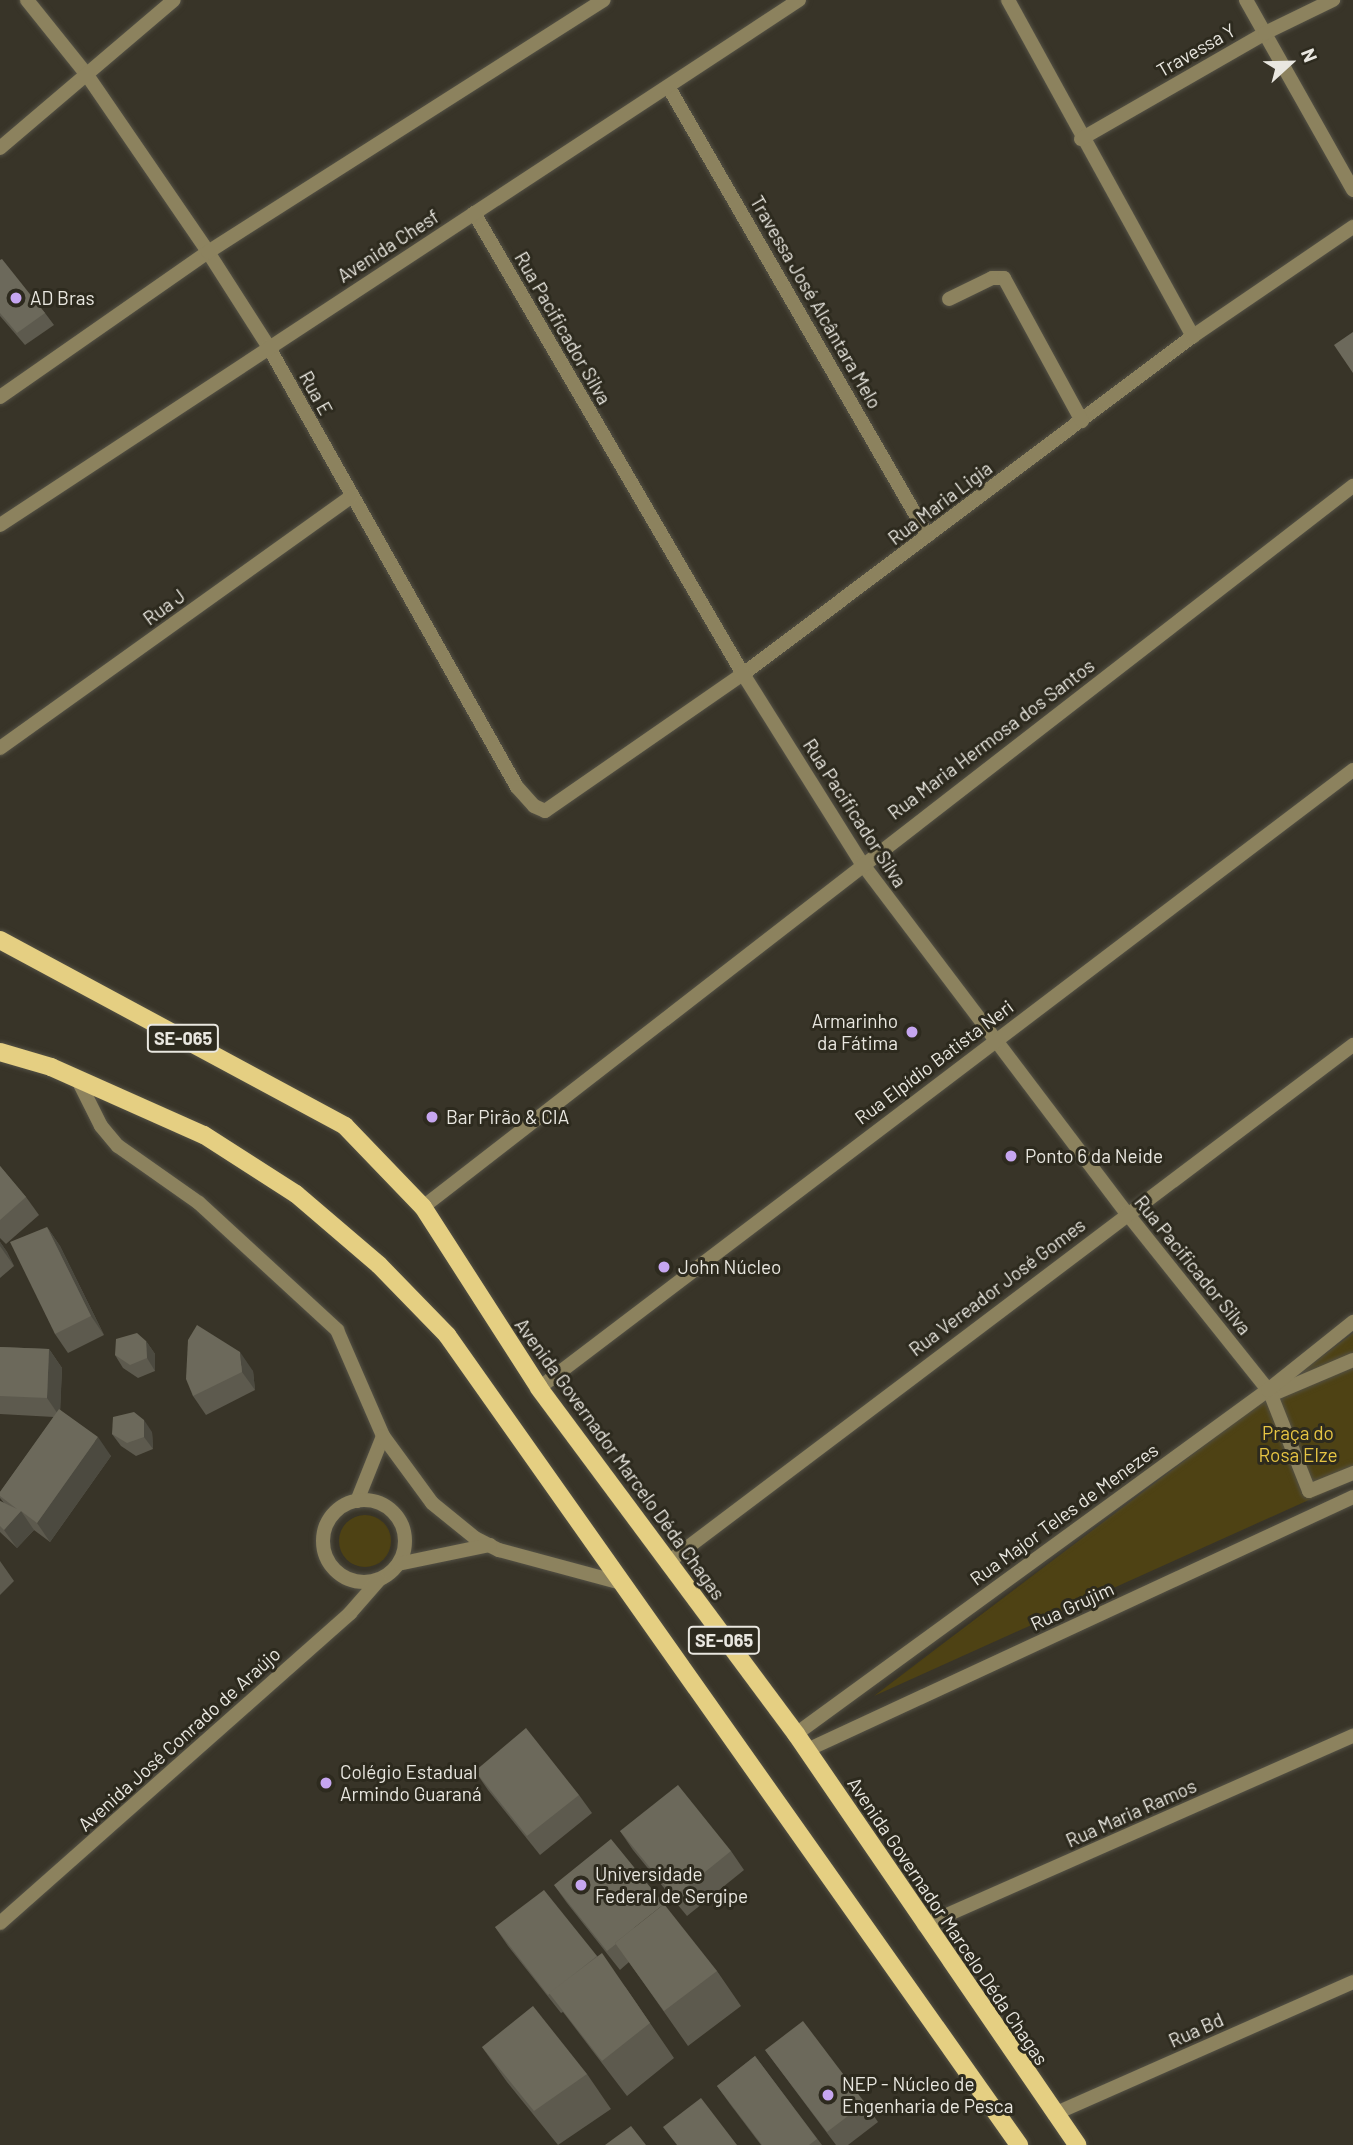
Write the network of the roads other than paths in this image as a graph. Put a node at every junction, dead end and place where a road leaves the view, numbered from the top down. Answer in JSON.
{"nodes":[{"id":1,"x":27,"y":0,"type":"edge"},
{"id":2,"x":174,"y":0,"type":"edge"},
{"id":3,"x":604,"y":0,"type":"edge"},
{"id":4,"x":799,"y":0,"type":"edge"},
{"id":5,"x":1008,"y":0,"type":"edge"},
{"id":6,"x":1246,"y":0,"type":"edge"},
{"id":7,"x":1333,"y":0,"type":"edge"},
{"id":8,"x":1265,"y":33,"type":"junction"},
{"id":9,"x":87,"y":75,"type":"junction"},
{"id":10,"x":669,"y":88,"type":"junction"},
{"id":11,"x":1081,"y":139,"type":"junction"},
{"id":12,"x":0,"y":148,"type":"edge"},
{"id":13,"x":1353,"y":190,"type":"edge"},
{"id":14,"x":474,"y":214,"type":"junction"},
{"id":15,"x":1353,"y":227,"type":"edge"},
{"id":16,"x":208,"y":252,"type":"junction"},
{"id":17,"x":949,"y":299,"type":"dead end"},
{"id":18,"x":1193,"y":336,"type":"junction"},
{"id":19,"x":268,"y":346,"type":"junction"},
{"id":20,"x":0,"y":397,"type":"edge"},
{"id":21,"x":1082,"y":421,"type":"junction"},
{"id":22,"x":1353,"y":486,"type":"edge"},
{"id":23,"x":351,"y":497,"type":"junction"},
{"id":24,"x":0,"y":525,"type":"edge"},
{"id":25,"x":928,"y":536,"type":"junction"},
{"id":26,"x":743,"y":674,"type":"junction"},
{"id":27,"x":0,"y":748,"type":"edge"},
{"id":28,"x":1353,"y":770,"type":"edge"},
{"id":29,"x":550,"y":812,"type":"joint"},
{"id":30,"x":862,"y":862,"type":"junction"},
{"id":31,"x":0,"y":940,"type":"edge"},
{"id":32,"x":995,"y":1040,"type":"junction"},
{"id":33,"x":1353,"y":1045,"type":"edge"},
{"id":34,"x":0,"y":1052,"type":"edge"},
{"id":35,"x":78,"y":1080,"type":"junction"},
{"id":36,"x":423,"y":1207,"type":"junction"},
{"id":37,"x":1126,"y":1212,"type":"junction"},
{"id":38,"x":1353,"y":1322,"type":"edge"},
{"id":39,"x":1353,"y":1360,"type":"edge"},
{"id":40,"x":539,"y":1388,"type":"junction"},
{"id":41,"x":1268,"y":1390,"type":"junction"},
{"id":42,"x":383,"y":1436,"type":"junction"},
{"id":43,"x":1353,"y":1473,"type":"edge"},
{"id":44,"x":1353,"y":1497,"type":"edge"},
{"id":45,"x":358,"y":1501,"type":"junction"},
{"id":46,"x":490,"y":1545,"type":"junction"},
{"id":47,"x":667,"y":1563,"type":"junction"},
{"id":48,"x":398,"y":1564,"type":"junction"},
{"id":49,"x":379,"y":1580,"type":"junction"},
{"id":50,"x":618,"y":1582,"type":"junction"},
{"id":51,"x":796,"y":1734,"type":"junction"},
{"id":52,"x":1353,"y":1736,"type":"edge"},
{"id":53,"x":807,"y":1750,"type":"junction"},
{"id":54,"x":0,"y":1923,"type":"edge"},
{"id":55,"x":924,"y":1925,"type":"junction"},
{"id":56,"x":1353,"y":1982,"type":"edge"},
{"id":57,"x":1054,"y":2114,"type":"junction"},
{"id":58,"x":1019,"y":2145,"type":"edge"},
{"id":59,"x":1077,"y":2145,"type":"edge"}],
"edges":[{"from":1,"to":9,"type":"street","name":"Rua E"},
{"from":2,"to":9,"type":"street"},
{"from":3,"to":16,"type":"street"},
{"from":4,"to":10,"type":"street","name":"Avenida Chesf"},
{"from":5,"to":11,"type":"street"},
{"from":6,"to":8,"type":"street"},
{"from":7,"to":8,"type":"street","name":"Travessa Y"},
{"from":8,"to":11,"type":"street","name":"Travessa Y"},
{"from":8,"to":13,"type":"street"},
{"from":9,"to":12,"type":"street"},
{"from":9,"to":16,"type":"street","name":"Rua E"},
{"from":10,"to":14,"type":"street","name":"Avenida Chesf"},
{"from":10,"to":25,"type":"street","name":"Travessa José Alcântara Melo"},
{"from":11,"to":18,"type":"street"},
{"from":14,"to":19,"type":"street","name":"Avenida Chesf"},
{"from":14,"to":26,"type":"street","name":"Rua Pacificador Silva"},
{"from":15,"to":18,"type":"street","name":"Rua Maria Ligia"},
{"from":16,"to":19,"type":"street","name":"Rua E"},
{"from":16,"to":20,"type":"street"},
{"from":17,"to":21,"type":"street"},
{"from":18,"to":21,"type":"street","name":"Rua Maria Ligia"},
{"from":19,"to":23,"type":"street","name":"Rua E"},
{"from":19,"to":24,"type":"street","name":"Avenida Chesf"},
{"from":21,"to":25,"type":"street","name":"Rua Maria Ligia"},
{"from":22,"to":30,"type":"street","name":"Rua Maria Hermosa dos Santos"},
{"from":23,"to":27,"type":"street","name":"Rua J"},
{"from":23,"to":29,"type":"street","name":"Rua E"},
{"from":25,"to":26,"type":"street","name":"Rua Maria Ligia"},
{"from":26,"to":29,"type":"street","name":"Rua Maria Ligia"},
{"from":26,"to":30,"type":"street","name":"Rua Pacificador Silva"},
{"from":28,"to":32,"type":"street","name":"Rua Elpídio Batista Neri"},
{"from":30,"to":32,"type":"street","name":"Rua Pacificador Silva"},
{"from":30,"to":36,"type":"street","name":"Rua Maria Hermosa dos Santos"},
{"from":31,"to":36,"type":"main road","name":"Avenida Governador Marcelo Déda Chagas","number":"SE-065"},
{"from":32,"to":37,"type":"street","name":"Rua Pacificador Silva"},
{"from":32,"to":40,"type":"street","name":"Rua Elpídio Batista Neri"},
{"from":33,"to":37,"type":"street","name":"Rua Vereador José Gomes"},
{"from":34,"to":35,"type":"main road","number":"SE-065"},
{"from":35,"to":42,"type":"street"},
{"from":35,"to":50,"type":"main road","number":"SE-065"},
{"from":36,"to":40,"type":"main road","name":"Avenida Governador Marcelo Déda Chagas","number":"SE-065"},
{"from":37,"to":41,"type":"street","name":"Rua Pacificador Silva"},
{"from":37,"to":47,"type":"street","name":"Rua Vereador José Gomes"},
{"from":38,"to":41,"type":"street","name":"Rua Major Teles de Menezes"},
{"from":39,"to":43,"type":"street"},
{"from":40,"to":47,"type":"main road","name":"Avenida Governador Marcelo Déda Chagas","number":"SE-065"},
{"from":41,"to":51,"type":"street","name":"Rua Major Teles de Menezes"},
{"from":42,"to":45,"type":"street"},
{"from":42,"to":46,"type":"street"},
{"from":44,"to":53,"type":"street","name":"Rua Grujim"},
{"from":45,"to":48,"type":"street"},
{"from":45,"to":49,"type":"street"},
{"from":46,"to":48,"type":"street"},
{"from":46,"to":50,"type":"street"},
{"from":47,"to":51,"type":"main road","name":"Avenida Governador Marcelo Déda Chagas","number":"SE-065"},
{"from":48,"to":49,"type":"street"},
{"from":49,"to":54,"type":"street","name":"Avenida José Conrado de Araújo"},
{"from":50,"to":58,"type":"main road","number":"SE-065"},
{"from":51,"to":53,"type":"main road","name":"Avenida Governador Marcelo Déda Chagas","number":"SE-065"},
{"from":52,"to":55,"type":"street","name":"Rua Maria Ramos"},
{"from":53,"to":55,"type":"main road","name":"Avenida Governador Marcelo Déda Chagas","number":"SE-065"},
{"from":55,"to":57,"type":"main road","name":"Avenida Governador Marcelo Déda Chagas","number":"SE-065"},
{"from":56,"to":57,"type":"street","name":"Rua Bd"},
{"from":57,"to":59,"type":"main road","name":"Avenida Governador Marcelo Déda Chagas","number":"SE-065"}]}
